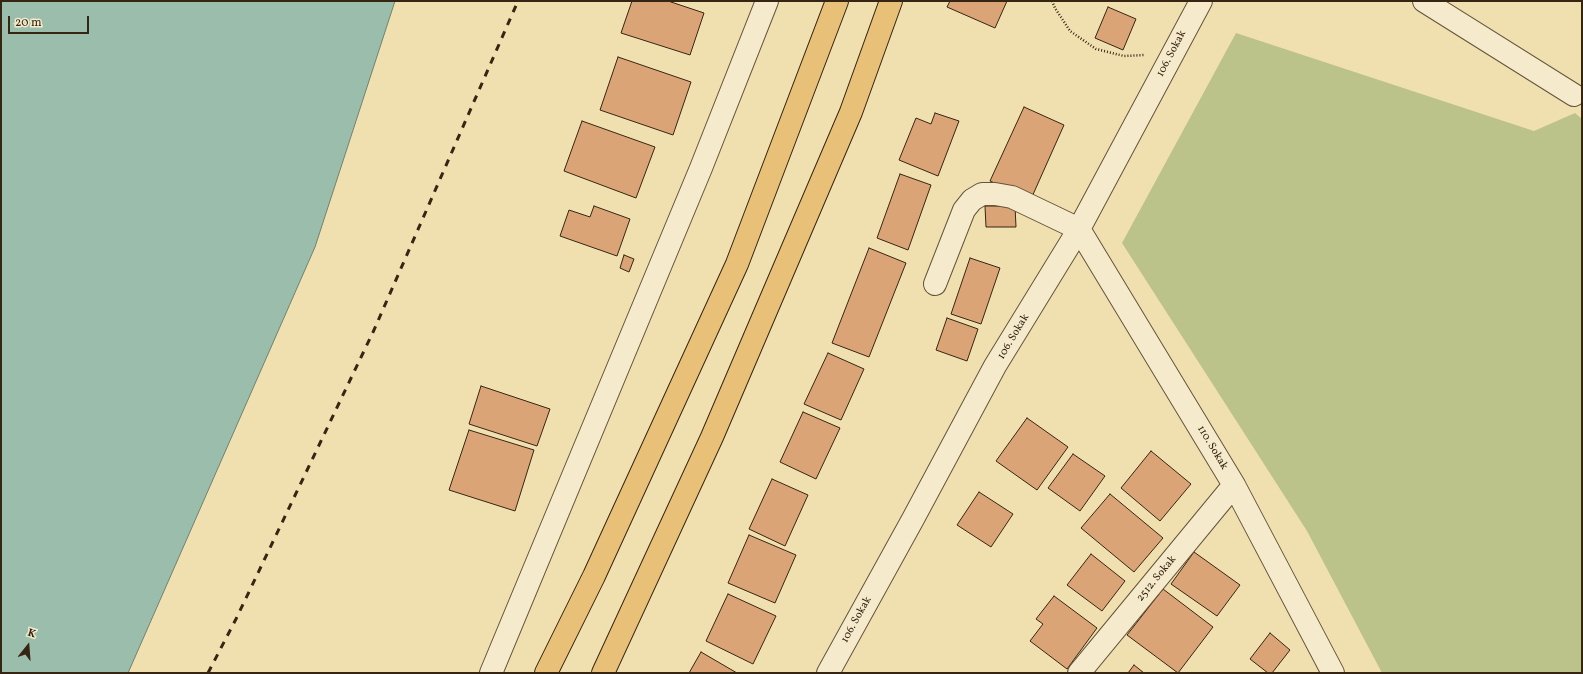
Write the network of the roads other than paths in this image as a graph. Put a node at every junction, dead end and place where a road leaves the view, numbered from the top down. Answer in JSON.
{"nodes":[{"id":1,"x":767,"y":1,"type":"edge"},
{"id":2,"x":837,"y":1,"type":"edge"},
{"id":3,"x":890,"y":1,"type":"edge"},
{"id":4,"x":1200,"y":1,"type":"edge"},
{"id":5,"x":1424,"y":1,"type":"edge"},
{"id":6,"x":1574,"y":95,"type":"dead end"},
{"id":7,"x":1079,"y":229,"type":"junction"},
{"id":8,"x":935,"y":284,"type":"dead end"},
{"id":9,"x":1234,"y":485,"type":"junction"},
{"id":10,"x":491,"y":673,"type":"edge"},
{"id":11,"x":546,"y":673,"type":"edge"},
{"id":12,"x":603,"y":673,"type":"edge"},
{"id":13,"x":828,"y":673,"type":"edge"},
{"id":14,"x":1080,"y":673,"type":"edge"},
{"id":15,"x":1333,"y":673,"type":"edge"}],
"edges":[{"from":1,"to":10,"type":"street"},
{"from":2,"to":11,"type":"highway"},
{"from":3,"to":12,"type":"highway"},
{"from":4,"to":7,"type":"street","name":"106. Sokak"},
{"from":5,"to":6,"type":"street"},
{"from":7,"to":8,"type":"street"},
{"from":7,"to":9,"type":"street","name":"110. Sokak"},
{"from":7,"to":13,"type":"street","name":"106. Sokak"},
{"from":9,"to":14,"type":"street","name":"2512. Sokak"},
{"from":9,"to":15,"type":"street","name":"110. Sokak"}]}
